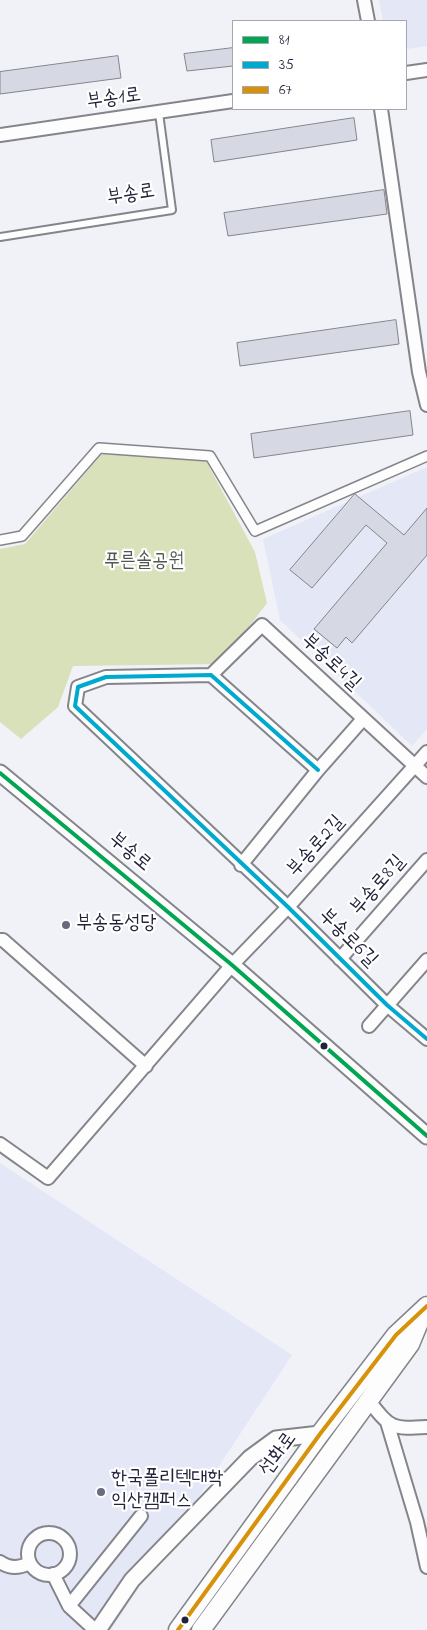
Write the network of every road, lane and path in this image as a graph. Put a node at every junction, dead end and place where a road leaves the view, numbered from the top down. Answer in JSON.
{"nodes":[{"id":1,"x":364,"y":0,"type":"edge"},
{"id":2,"x":368,"y":20,"type":"edge"},
{"id":3,"x":427,"y":70,"type":"edge"},
{"id":4,"x":407,"y":74,"type":"edge"},
{"id":5,"x":232,"y":101,"type":"edge"},
{"id":6,"x":381,"y":110,"type":"edge"},
{"id":7,"x":160,"y":113,"type":"junction"},
{"id":8,"x":0,"y":135,"type":"edge"},
{"id":9,"x":0,"y":237,"type":"edge"},
{"id":10,"x":423,"y":371,"type":"edge"},
{"id":11,"x":427,"y":405,"type":"edge"},
{"id":12,"x":427,"y":456,"type":"edge"},
{"id":13,"x":0,"y":540,"type":"edge"},
{"id":14,"x":210,"y":675,"type":"junction"},
{"id":15,"x":363,"y":719,"type":"junction"},
{"id":16,"x":427,"y":752,"type":"edge"},
{"id":17,"x":415,"y":766,"type":"junction"},
{"id":18,"x":318,"y":770,"type":"junction"},
{"id":19,"x":0,"y":773,"type":"edge"},
{"id":20,"x":427,"y":777,"type":"edge"},
{"id":21,"x":427,"y":860,"type":"edge"},
{"id":22,"x":241,"y":865,"type":"junction"},
{"id":23,"x":288,"y":907,"type":"junction"},
{"id":24,"x":0,"y":940,"type":"edge"},
{"id":25,"x":340,"y":959,"type":"junction"},
{"id":26,"x":427,"y":960,"type":"edge"},
{"id":27,"x":232,"y":965,"type":"junction"},
{"id":28,"x":388,"y":1005,"type":"junction"},
{"id":29,"x":369,"y":1026,"type":"dead end"},
{"id":30,"x":427,"y":1039,"type":"edge"},
{"id":31,"x":146,"y":1066,"type":"junction"},
{"id":32,"x":427,"y":1136,"type":"edge"},
{"id":33,"x":0,"y":1144,"type":"edge"},
{"id":34,"x":425,"y":1309,"type":"edge"},
{"id":35,"x":369,"y":1401,"type":"junction"},
{"id":36,"x":387,"y":1422,"type":"junction"},
{"id":37,"x":427,"y":1427,"type":"edge"},
{"id":38,"x":320,"y":1434,"type":"junction"},
{"id":39,"x":141,"y":1516,"type":"dead end"},
{"id":40,"x":0,"y":1562,"type":"edge"},
{"id":41,"x":30,"y":1563,"type":"junction"},
{"id":42,"x":427,"y":1567,"type":"edge"},
{"id":43,"x":53,"y":1574,"type":"junction"},
{"id":44,"x":69,"y":1606,"type":"junction"},
{"id":45,"x":97,"y":1630,"type":"edge"},
{"id":46,"x":178,"y":1630,"type":"edge"},
{"id":47,"x":201,"y":1630,"type":"edge"}],
"edges":[{"from":1,"to":2,"type":"street"},
{"from":3,"to":4,"type":"street"},
{"from":5,"to":7,"type":"street","name":"부송1로"},
{"from":6,"to":10,"type":"street"},
{"from":7,"to":8,"type":"street","name":"부송1로"},
{"from":7,"to":9,"type":"lane","name":"부송로"},
{"from":10,"to":11,"type":"street"},
{"from":12,"to":13,"type":"street"},
{"from":14,"to":15,"type":"street","name":"부송로4길"},
{"from":14,"to":18,"type":"street"},
{"from":14,"to":22,"type":"street","name":"부송로6길"},
{"from":15,"to":17,"type":"street","name":"부송로4길"},
{"from":15,"to":18,"type":"street"},
{"from":16,"to":17,"type":"street","name":"부송로2길"},
{"from":17,"to":20,"type":"street","name":"부송로4길"},
{"from":17,"to":23,"type":"street","name":"부송로2길"},
{"from":18,"to":22,"type":"street"},
{"from":19,"to":27,"type":"street","name":"부송로"},
{"from":21,"to":25,"type":"street","name":"부송로8길"},
{"from":22,"to":23,"type":"street","name":"부송로6길"},
{"from":23,"to":25,"type":"street","name":"부송로6길"},
{"from":23,"to":27,"type":"street","name":"부송로2길"},
{"from":24,"to":31,"type":"street"},
{"from":25,"to":28,"type":"street","name":"부송로6길"},
{"from":26,"to":28,"type":"street"},
{"from":27,"to":31,"type":"street"},
{"from":27,"to":32,"type":"street","name":"부송로"},
{"from":28,"to":29,"type":"street"},
{"from":28,"to":30,"type":"street","name":"부송로6길"},
{"from":31,"to":33,"type":"street"},
{"from":34,"to":35,"type":"main road","name":"선화로"},
{"from":34,"to":38,"type":"main road","name":"선화로"},
{"from":35,"to":36,"type":"street"},
{"from":35,"to":47,"type":"main road","name":"선화로"},
{"from":36,"to":37,"type":"street"},
{"from":36,"to":42,"type":"street"},
{"from":38,"to":45,"type":"street"},
{"from":38,"to":46,"type":"main road","name":"선화로"},
{"from":39,"to":44,"type":"street"},
{"from":40,"to":41,"type":"street"},
{"from":41,"to":43,"type":"street"},
{"from":41,"to":43,"type":"street"},
{"from":43,"to":44,"type":"street"},
{"from":44,"to":45,"type":"street"}]}
